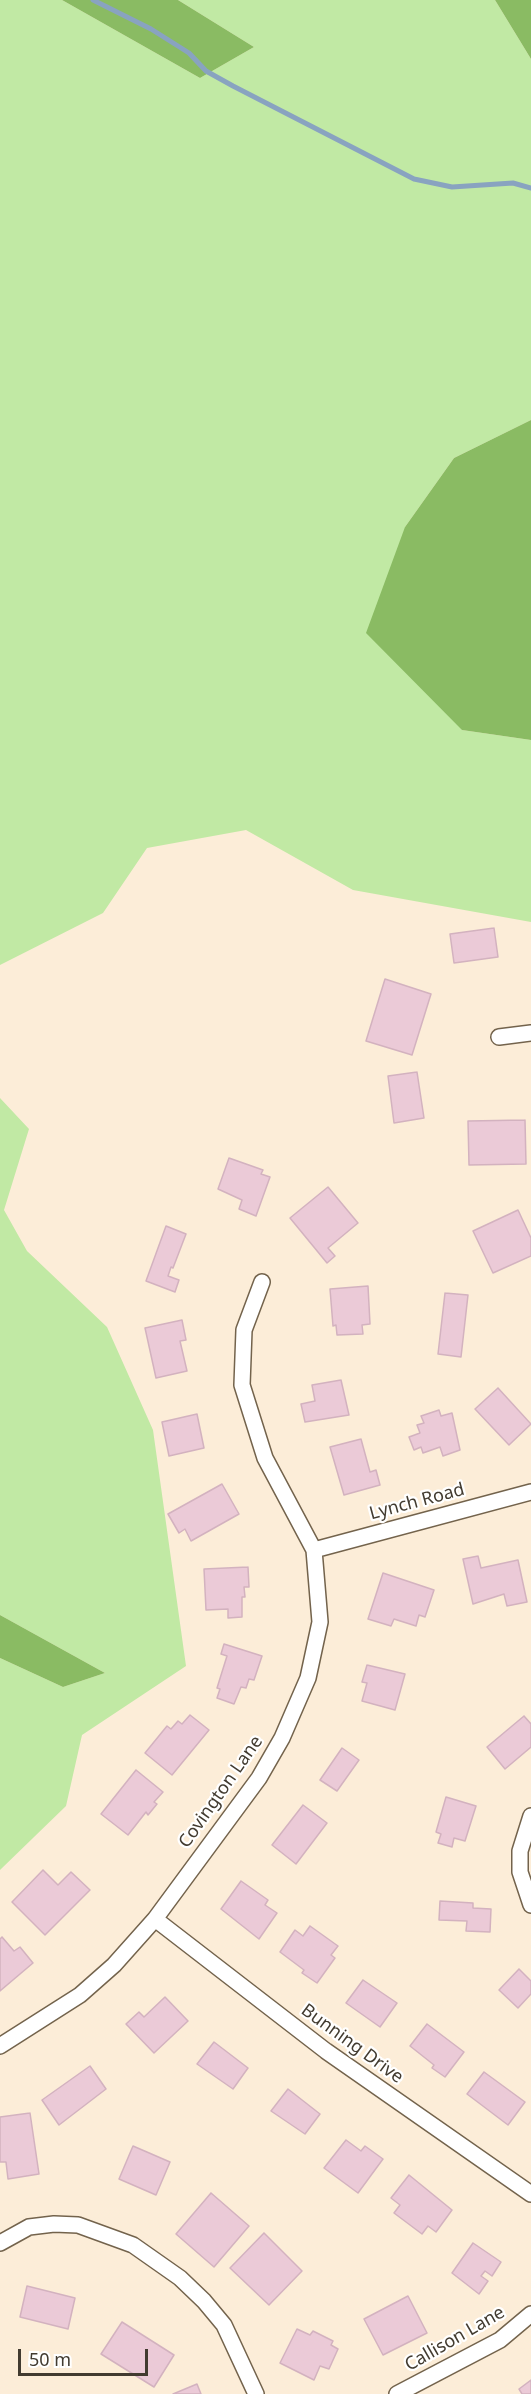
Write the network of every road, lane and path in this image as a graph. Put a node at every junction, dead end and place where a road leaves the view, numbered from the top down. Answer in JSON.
{"nodes":[{"id":1,"x":531,"y":1033,"type":"edge"},
{"id":2,"x":500,"y":1037,"type":"dead end"},
{"id":3,"x":262,"y":1282,"type":"dead end"},
{"id":4,"x":531,"y":1492,"type":"edge"},
{"id":5,"x":314,"y":1550,"type":"junction"},
{"id":6,"x":531,"y":1816,"type":"edge"},
{"id":7,"x":531,"y":1905,"type":"edge"},
{"id":8,"x":155,"y":1918,"type":"junction"},
{"id":9,"x":0,"y":2046,"type":"edge"},
{"id":10,"x":531,"y":2194,"type":"edge"},
{"id":11,"x":0,"y":2243,"type":"edge"},
{"id":12,"x":531,"y":2314,"type":"edge"},
{"id":13,"x":256,"y":2394,"type":"edge"},
{"id":14,"x":397,"y":2394,"type":"edge"}],
"edges":[{"from":1,"to":2,"type":"street"},
{"from":3,"to":5,"type":"street","name":"Covington Lane"},
{"from":4,"to":5,"type":"street","name":"Lynch Road"},
{"from":5,"to":8,"type":"street","name":"Covington Lane"},
{"from":6,"to":7,"type":"street"},
{"from":8,"to":9,"type":"street","name":"Covington Lane"},
{"from":8,"to":10,"type":"street","name":"Bunning Drive"},
{"from":11,"to":13,"type":"street"},
{"from":12,"to":14,"type":"street","name":"Callison Lane"}]}
